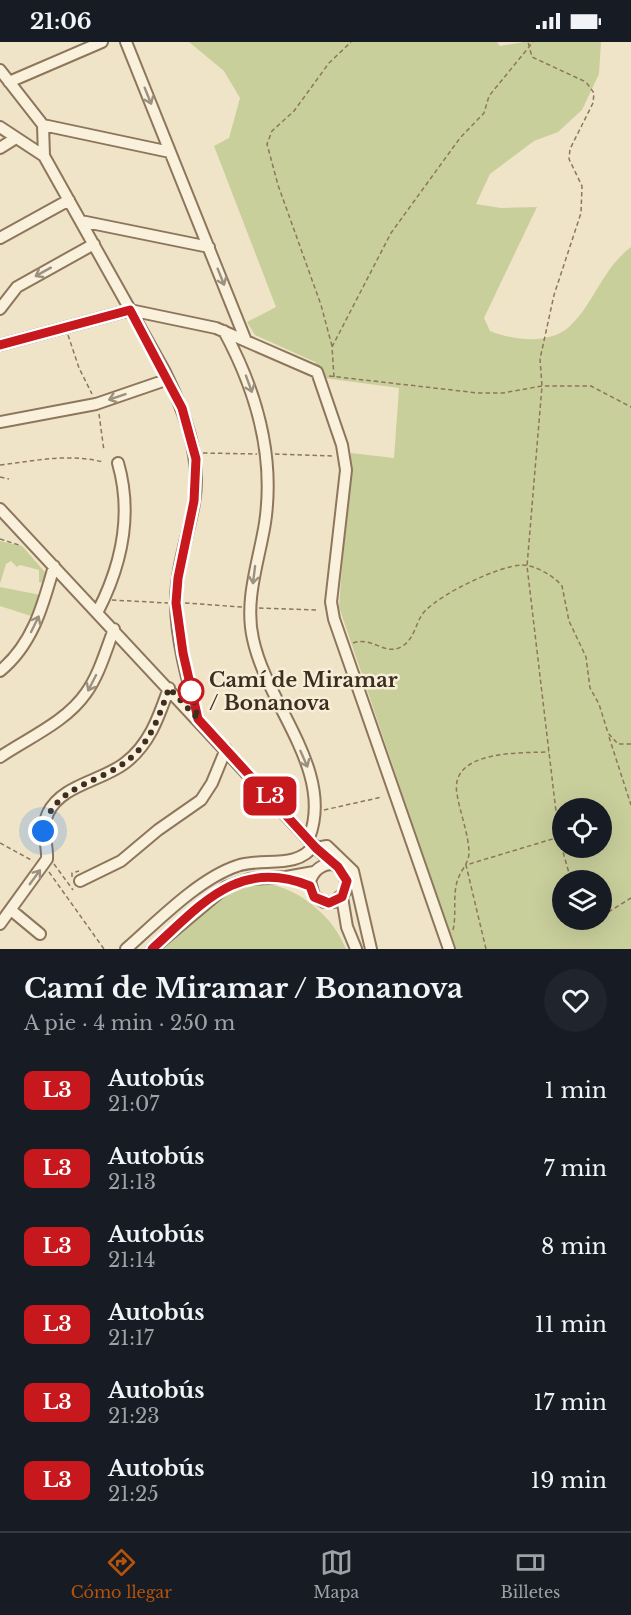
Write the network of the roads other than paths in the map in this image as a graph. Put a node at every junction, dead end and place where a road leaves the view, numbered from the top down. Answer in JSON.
{"nodes":[{"id":1,"x":102,"y":42,"type":"edge"},
{"id":2,"x":126,"y":42,"type":"edge"},
{"id":3,"x":0,"y":70,"type":"edge"},
{"id":4,"x":9,"y":82,"type":"junction"},
{"id":5,"x":43,"y":125,"type":"junction"},
{"id":6,"x":0,"y":127,"type":"edge"},
{"id":7,"x":16,"y":138,"type":"junction"},
{"id":8,"x":0,"y":148,"type":"edge"},
{"id":9,"x":170,"y":152,"type":"junction"},
{"id":10,"x":44,"y":156,"type":"junction"},
{"id":11,"x":69,"y":200,"type":"junction"},
{"id":12,"x":81,"y":221,"type":"junction"},
{"id":13,"x":0,"y":238,"type":"edge"},
{"id":14,"x":94,"y":244,"type":"junction"},
{"id":15,"x":209,"y":247,"type":"junction"},
{"id":16,"x":0,"y":309,"type":"edge"},
{"id":17,"x":130,"y":310,"type":"junction"},
{"id":18,"x":224,"y":331,"type":"junction"},
{"id":19,"x":246,"y":341,"type":"junction"},
{"id":20,"x":0,"y":345,"type":"edge"},
{"id":21,"x":167,"y":379,"type":"junction"},
{"id":22,"x":0,"y":422,"type":"edge"},
{"id":23,"x":118,"y":463,"type":"dead end"},
{"id":24,"x":0,"y":510,"type":"edge"},
{"id":25,"x":54,"y":566,"type":"junction"},
{"id":26,"x":98,"y":611,"type":"junction"},
{"id":27,"x":114,"y":629,"type":"junction"},
{"id":28,"x":0,"y":671,"type":"edge"},
{"id":29,"x":169,"y":688,"type":"junction"},
{"id":30,"x":198,"y":719,"type":"junction"},
{"id":31,"x":226,"y":749,"type":"junction"},
{"id":32,"x":0,"y":757,"type":"edge"},
{"id":33,"x":318,"y":813,"type":"junction"},
{"id":34,"x":293,"y":822,"type":"junction"},
{"id":35,"x":313,"y":844,"type":"junction"},
{"id":36,"x":333,"y":864,"type":"junction"},
{"id":37,"x":316,"y":870,"type":"junction"},
{"id":38,"x":286,"y":877,"type":"junction"},
{"id":39,"x":80,"y":880,"type":"dead end"},
{"id":40,"x":310,"y":886,"type":"junction"},
{"id":41,"x":342,"y":897,"type":"junction"},
{"id":42,"x":329,"y":903,"type":"junction"},
{"id":43,"x":11,"y":910,"type":"junction"},
{"id":44,"x":0,"y":924,"type":"edge"},
{"id":45,"x":347,"y":927,"type":"junction"},
{"id":46,"x":40,"y":934,"type":"dead end"},
{"id":47,"x":126,"y":949,"type":"edge"},
{"id":48,"x":152,"y":949,"type":"edge"},
{"id":49,"x":356,"y":949,"type":"edge"},
{"id":50,"x":371,"y":949,"type":"edge"},
{"id":51,"x":449,"y":949,"type":"edge"}],
"edges":[{"from":1,"to":4,"type":"street"},
{"from":2,"to":9,"type":"street","one_way":true},
{"from":3,"to":4,"type":"street"},
{"from":4,"to":5,"type":"street"},
{"from":5,"to":9,"type":"street"},
{"from":5,"to":10,"type":"street"},
{"from":6,"to":7,"type":"street"},
{"from":7,"to":8,"type":"street"},
{"from":7,"to":10,"type":"street"},
{"from":9,"to":15,"type":"street"},
{"from":10,"to":11,"type":"street"},
{"from":11,"to":12,"type":"street"},
{"from":11,"to":13,"type":"street"},
{"from":12,"to":14,"type":"street"},
{"from":12,"to":15,"type":"street"},
{"from":14,"to":16,"type":"street","one_way":true},
{"from":14,"to":17,"type":"street"},
{"from":15,"to":19,"type":"street","one_way":true},
{"from":17,"to":18,"type":"street"},
{"from":17,"to":20,"type":"street"},
{"from":17,"to":21,"type":"street"},
{"from":18,"to":19,"type":"street"},
{"from":18,"to":33,"type":"street","one_way":true},
{"from":19,"to":51,"type":"street"},
{"from":21,"to":22,"type":"street","one_way":true},
{"from":21,"to":30,"type":"street"},
{"from":23,"to":26,"type":"street"},
{"from":24,"to":25,"type":"street"},
{"from":25,"to":26,"type":"street"},
{"from":28,"to":25,"type":"street","one_way":true},
{"from":26,"to":27,"type":"street"},
{"from":27,"to":29,"type":"street"},
{"from":27,"to":32,"type":"street","one_way":true},
{"from":29,"to":30,"type":"street"},
{"from":43,"to":29,"type":"street","one_way":true},
{"from":30,"to":31,"type":"street"},
{"from":31,"to":34,"type":"street"},
{"from":31,"to":39,"type":"street"},
{"from":33,"to":34,"type":"street"},
{"from":33,"to":35,"type":"street"},
{"from":34,"to":35,"type":"street"},
{"from":35,"to":36,"type":"street"},
{"from":35,"to":37,"type":"street"},
{"from":35,"to":47,"type":"street"},
{"from":35,"to":50,"type":"street"},
{"from":36,"to":37,"type":"street"},
{"from":36,"to":41,"type":"street"},
{"from":37,"to":38,"type":"street"},
{"from":37,"to":40,"type":"street"},
{"from":38,"to":40,"type":"street"},
{"from":38,"to":48,"type":"street"},
{"from":40,"to":42,"type":"street"},
{"from":41,"to":42,"type":"street"},
{"from":41,"to":45,"type":"street"},
{"from":42,"to":45,"type":"street"},
{"from":43,"to":44,"type":"street"},
{"from":43,"to":46,"type":"street"},
{"from":45,"to":49,"type":"street"}]}
